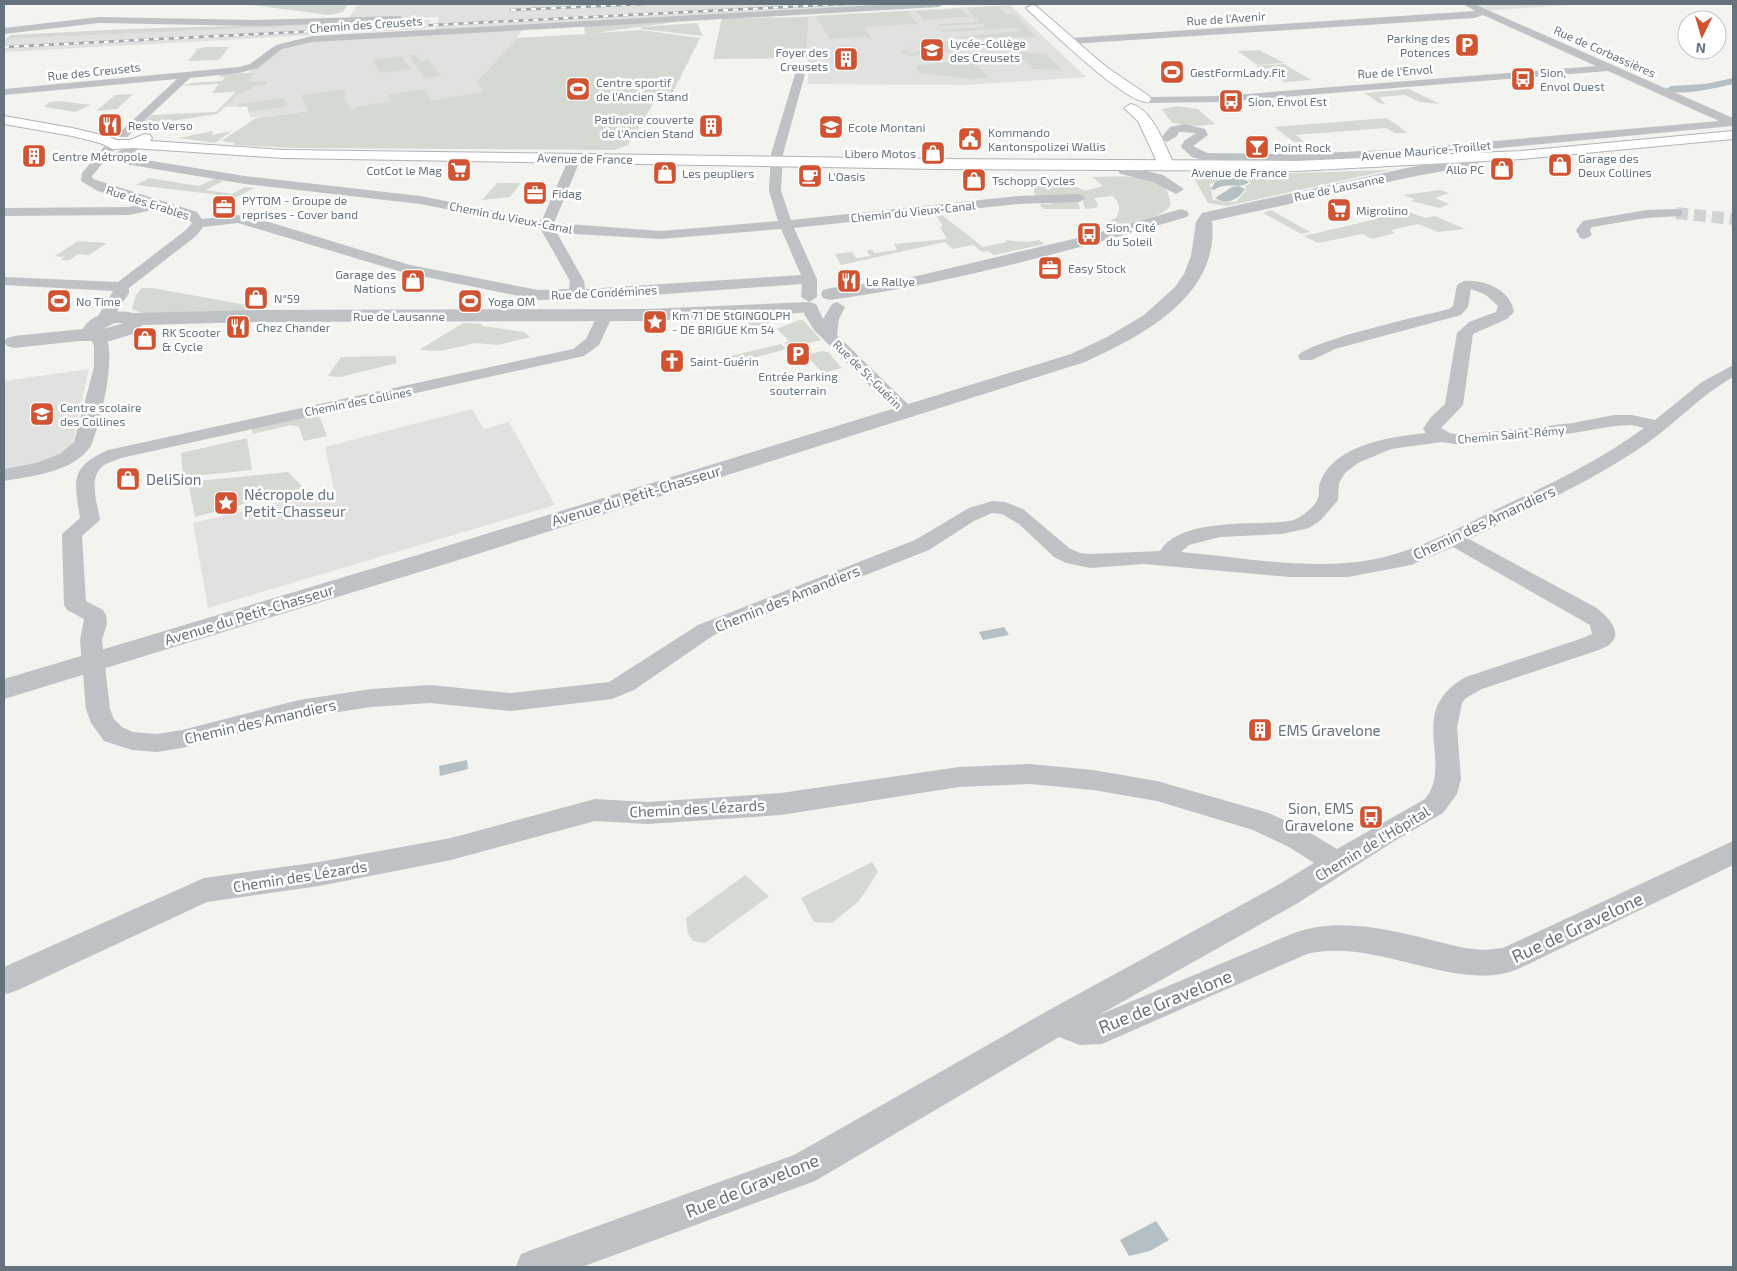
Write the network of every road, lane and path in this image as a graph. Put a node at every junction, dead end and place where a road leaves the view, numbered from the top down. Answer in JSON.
{"nodes":[{"id":1,"x":939,"y":4,"type":"edge"},
{"id":2,"x":1466,"y":4,"type":"edge"},
{"id":3,"x":1032,"y":8,"type":"dead end"},
{"id":4,"x":355,"y":9,"type":"dead end"},
{"id":5,"x":1477,"y":12,"type":"junction"},
{"id":6,"x":411,"y":18,"type":"dead end"},
{"id":7,"x":347,"y":21,"type":"junction"},
{"id":8,"x":438,"y":21,"type":"dead end"},
{"id":9,"x":4,"y":32,"type":"edge"},
{"id":10,"x":434,"y":32,"type":"junction"},
{"id":11,"x":1070,"y":41,"type":"junction"},
{"id":12,"x":1609,"y":68,"type":"junction"},
{"id":13,"x":1101,"y":69,"type":"junction"},
{"id":14,"x":800,"y":74,"type":"dead end"},
{"id":15,"x":187,"y":75,"type":"junction"},
{"id":16,"x":4,"y":92,"type":"edge"},
{"id":17,"x":1128,"y":104,"type":"junction"},
{"id":18,"x":1149,"y":104,"type":"junction"},
{"id":19,"x":6,"y":121,"type":"edge"},
{"id":20,"x":1733,"y":126,"type":"edge"},
{"id":21,"x":124,"y":140,"type":"junction"},
{"id":22,"x":1522,"y":155,"type":"junction"},
{"id":23,"x":102,"y":157,"type":"junction"},
{"id":24,"x":575,"y":158,"type":"junction"},
{"id":25,"x":1172,"y":160,"type":"junction"},
{"id":26,"x":1453,"y":160,"type":"joint"},
{"id":27,"x":777,"y":161,"type":"junction"},
{"id":28,"x":1471,"y":162,"type":"junction"},
{"id":29,"x":1421,"y":163,"type":"junction"},
{"id":30,"x":1127,"y":168,"type":"junction"},
{"id":31,"x":1184,"y":190,"type":"junction"},
{"id":32,"x":1079,"y":198,"type":"dead end"},
{"id":33,"x":158,"y":205,"type":"junction"},
{"id":34,"x":47,"y":211,"type":"junction"},
{"id":35,"x":4,"y":212,"type":"edge"},
{"id":36,"x":1676,"y":213,"type":"tunnel mouth"},
{"id":37,"x":1205,"y":216,"type":"junction"},
{"id":38,"x":1184,"y":219,"type":"junction"},
{"id":39,"x":199,"y":223,"type":"junction"},
{"id":40,"x":786,"y":225,"type":"junction"},
{"id":41,"x":10,"y":226,"type":"dead end"},
{"id":42,"x":546,"y":226,"type":"junction"},
{"id":43,"x":1585,"y":234,"type":"dead end"},
{"id":44,"x":1195,"y":266,"type":"junction"},
{"id":45,"x":4,"y":281,"type":"edge"},
{"id":46,"x":120,"y":291,"type":"junction"},
{"id":47,"x":577,"y":294,"type":"junction"},
{"id":48,"x":834,"y":300,"type":"junction"},
{"id":49,"x":807,"y":302,"type":"junction"},
{"id":50,"x":604,"y":315,"type":"junction"},
{"id":51,"x":129,"y":325,"type":"junction"},
{"id":52,"x":100,"y":328,"type":"junction"},
{"id":53,"x":829,"y":336,"type":"junction"},
{"id":54,"x":9,"y":343,"type":"edge"},
{"id":55,"x":1306,"y":356,"type":"dead end"},
{"id":56,"x":102,"y":366,"type":"junction"},
{"id":57,"x":1733,"y":370,"type":"edge"},
{"id":58,"x":907,"y":413,"type":"junction"},
{"id":59,"x":1656,"y":426,"type":"junction"},
{"id":60,"x":1441,"y":436,"type":"junction"},
{"id":61,"x":93,"y":464,"type":"joint"},
{"id":62,"x":4,"y":475,"type":"edge"},
{"id":63,"x":1454,"y":539,"type":"junction"},
{"id":64,"x":1171,"y":559,"type":"junction"},
{"id":65,"x":92,"y":662,"type":"junction"},
{"id":66,"x":4,"y":689,"type":"edge"},
{"id":67,"x":1733,"y":852,"type":"edge"},
{"id":68,"x":1336,"y":862,"type":"junction"},
{"id":69,"x":7,"y":980,"type":"dead end"},
{"id":70,"x":1060,"y":1020,"type":"junction"},
{"id":71,"x":534,"y":1267,"type":"edge"}],
"edges":[{"from":1,"to":10,"type":"street","name":"Chemin des Creusets"},
{"from":2,"to":5,"type":"street","name":"Rue de Corbassières"},
{"from":3,"to":11,"type":"main road"},
{"from":4,"to":7,"type":"street"},
{"from":5,"to":11,"type":"street","name":"Rue de l'Avenir"},
{"from":5,"to":12,"type":"street","name":"Rue de Corbassières"},
{"from":6,"to":7,"type":"street"},
{"from":7,"to":9,"type":"street"},
{"from":8,"to":10,"type":"street"},
{"from":10,"to":15,"type":"street","name":"Chemin des Creusets"},
{"from":11,"to":13,"type":"main road"},
{"from":12,"to":18,"type":"street","name":"Rue de l'Envol"},
{"from":12,"to":20,"type":"street","name":"Rue de Corbassières"},
{"from":13,"to":17,"type":"main road"},
{"from":13,"to":18,"type":"main road"},
{"from":14,"to":27,"type":"street","name":"Rue de St-Guérin"},
{"from":15,"to":16,"type":"street","name":"Rue des Creusets"},
{"from":15,"to":21,"type":"street"},
{"from":17,"to":18,"type":"main road"},
{"from":17,"to":25,"type":"main road"},
{"from":18,"to":25,"type":"main road"},
{"from":19,"to":21,"type":"main road","name":"Avenue de France"},
{"from":20,"to":22,"type":"main road"},
{"from":20,"to":25,"type":"street","name":"Avenue Maurice-Troillet"},
{"from":21,"to":23,"type":"street"},
{"from":21,"to":23,"type":"street"},
{"from":21,"to":24,"type":"main road","name":"Avenue de France"},
{"from":21,"to":42,"type":"street","name":"Chemin du Vieux-Canal"},
{"from":22,"to":26,"type":"main road"},
{"from":22,"to":28,"type":"main road","name":"Avenue de France"},
{"from":23,"to":33,"type":"street","name":"Rue des Erables"},
{"from":24,"to":27,"type":"main road","name":"Avenue de France"},
{"from":24,"to":42,"type":"street"},
{"from":25,"to":29,"type":"main road","name":"Avenue de France"},
{"from":25,"to":29,"type":"main road","name":"Avenue de France"},
{"from":25,"to":30,"type":"main road","name":"Avenue de France"},
{"from":25,"to":30,"type":"main road","name":"Avenue de France"},
{"from":25,"to":31,"type":"street"},
{"from":26,"to":29,"type":"street","name":"Rue de Lausanne"},
{"from":27,"to":30,"type":"main road","name":"Avenue de France"},
{"from":27,"to":40,"type":"street","name":"Rue de St-Guérin"},
{"from":28,"to":29,"type":"main road","name":"Avenue de France"},
{"from":28,"to":37,"type":"street","name":"Rue de Lausanne"},
{"from":29,"to":37,"type":"street","name":"Rue de Lausanne"},
{"from":30,"to":31,"type":"street"},
{"from":31,"to":38,"type":"street"},
{"from":32,"to":40,"type":"street","name":"Chemin du Vieux-Canal"},
{"from":33,"to":34,"type":"street"},
{"from":33,"to":39,"type":"street","name":"Rue des Erables"},
{"from":34,"to":35,"type":"street"},
{"from":34,"to":41,"type":"street"},
{"from":36,"to":43,"type":"street"},
{"from":37,"to":38,"type":"street"},
{"from":37,"to":44,"type":"street","name":"Avenue du Petit-Chasseur"},
{"from":38,"to":44,"type":"street"},
{"from":38,"to":48,"type":"street"},
{"from":39,"to":46,"type":"street","name":"Rue des Erables"},
{"from":39,"to":47,"type":"street","name":"Rue de Condémines"},
{"from":40,"to":42,"type":"street","name":"Chemin du Vieux-Canal"},
{"from":40,"to":49,"type":"street","name":"Rue de St-Guérin"},
{"from":42,"to":47,"type":"street"},
{"from":44,"to":58,"type":"street","name":"Avenue du Petit-Chasseur"},
{"from":45,"to":46,"type":"street"},
{"from":46,"to":51,"type":"street"},
{"from":46,"to":52,"type":"street","name":"Rue des Erables"},
{"from":47,"to":49,"type":"street","name":"Rue de Condémines"},
{"from":48,"to":49,"type":"street","name":"Rue de St-Guérin"},
{"from":48,"to":49,"type":"street","name":"Rue de Lausanne"},
{"from":48,"to":53,"type":"street","name":"Rue de St-Guérin"},
{"from":49,"to":50,"type":"street","name":"Rue de Lausanne"},
{"from":49,"to":53,"type":"street","name":"Rue de St-Guérin"},
{"from":50,"to":51,"type":"street","name":"Rue de Lausanne"},
{"from":50,"to":61,"type":"street","name":"Chemin des Collines"},
{"from":51,"to":52,"type":"street","name":"Rue de Lausanne"},
{"from":51,"to":56,"type":"street"},
{"from":52,"to":54,"type":"street"},
{"from":52,"to":56,"type":"street"},
{"from":53,"to":58,"type":"street","name":"Rue de St-Guérin"},
{"from":55,"to":60,"type":"street","name":"Chemin Saint-Rémy"},
{"from":56,"to":62,"type":"street"},
{"from":57,"to":59,"type":"street","name":"Chemin des Amandiers"},
{"from":58,"to":65,"type":"street","name":"Avenue du Petit-Chasseur"},
{"from":59,"to":60,"type":"street","name":"Chemin Saint-Rémy"},
{"from":59,"to":63,"type":"street","name":"Chemin des Amandiers"},
{"from":60,"to":64,"type":"street"},
{"from":61,"to":65,"type":"street","name":"Chemin des Amandiers"},
{"from":63,"to":64,"type":"street","name":"Chemin des Amandiers"},
{"from":63,"to":68,"type":"street","name":"Chemin de l'Hôpital"},
{"from":64,"to":65,"type":"street","name":"Chemin des Amandiers"},
{"from":65,"to":66,"type":"street","name":"Avenue du Petit-Chasseur"},
{"from":67,"to":70,"type":"street","name":"Rue de Gravelone"},
{"from":68,"to":69,"type":"street","name":"Chemin des Lézards"},
{"from":68,"to":70,"type":"street","name":"Chemin de l'Hôpital"},
{"from":70,"to":71,"type":"street","name":"Rue de Gravelone"}]}
